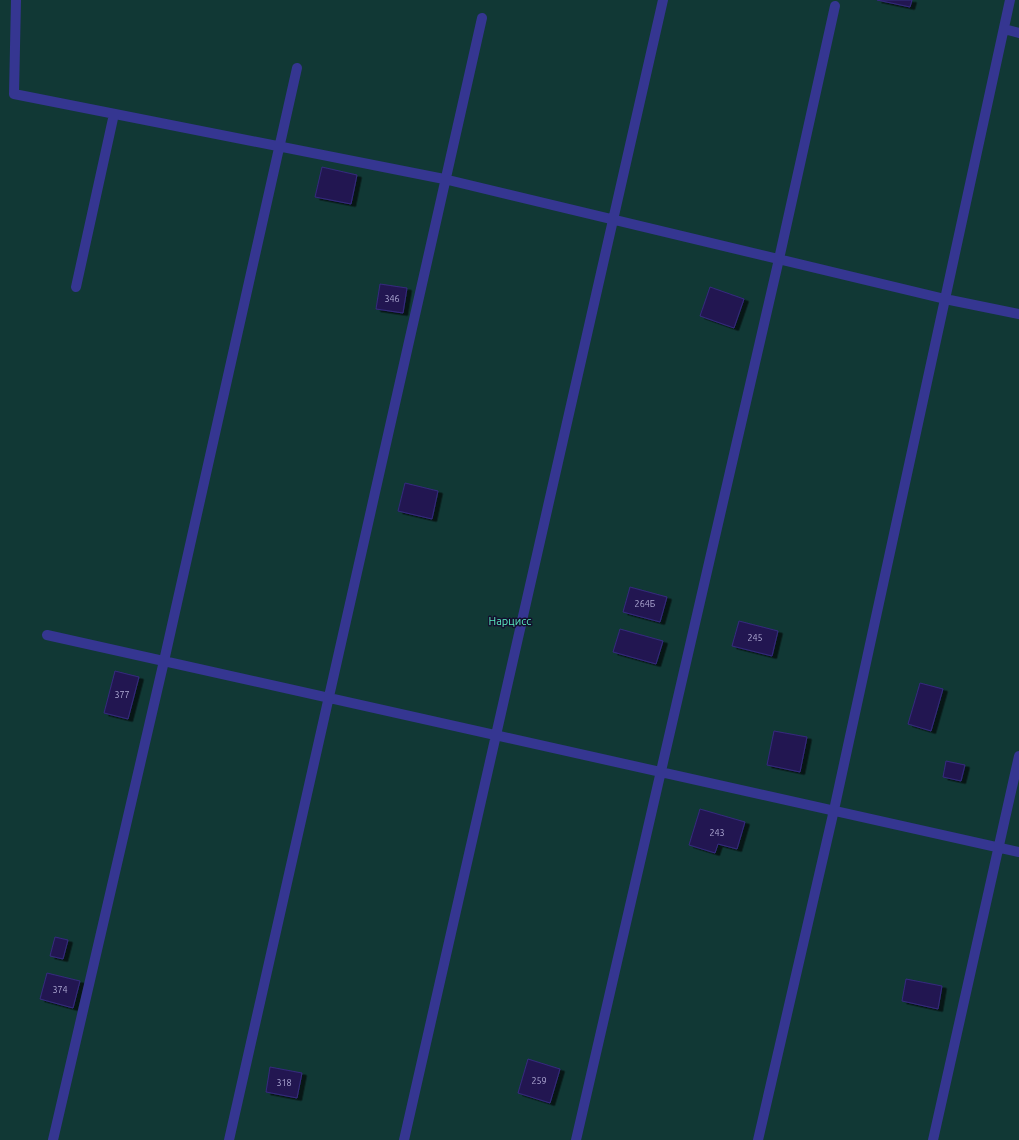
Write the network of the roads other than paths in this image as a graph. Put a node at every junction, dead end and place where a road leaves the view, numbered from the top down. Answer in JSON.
{"nodes":[{"id":1,"x":16,"y":0,"type":"edge"},
{"id":2,"x":663,"y":0,"type":"edge"},
{"id":3,"x":1010,"y":0,"type":"edge"},
{"id":4,"x":835,"y":6,"type":"dead end"},
{"id":5,"x":482,"y":18,"type":"dead end"},
{"id":6,"x":1004,"y":29,"type":"junction"},
{"id":7,"x":1019,"y":33,"type":"edge"},
{"id":8,"x":297,"y":68,"type":"dead end"},
{"id":9,"x":114,"y":114,"type":"junction"},
{"id":10,"x":279,"y":146,"type":"junction"},
{"id":11,"x":444,"y":180,"type":"junction"},
{"id":12,"x":613,"y":220,"type":"junction"},
{"id":13,"x":779,"y":259,"type":"junction"},
{"id":14,"x":76,"y":287,"type":"dead end"},
{"id":15,"x":945,"y":299,"type":"junction"},
{"id":16,"x":1019,"y":314,"type":"edge"},
{"id":17,"x":47,"y":635,"type":"dead end"},
{"id":18,"x":164,"y":661,"type":"junction"},
{"id":19,"x":328,"y":698,"type":"junction"},
{"id":20,"x":495,"y":735,"type":"junction"},
{"id":21,"x":1019,"y":756,"type":"edge"},
{"id":22,"x":660,"y":772,"type":"junction"},
{"id":23,"x":834,"y":810,"type":"junction"},
{"id":24,"x":999,"y":848,"type":"junction"},
{"id":25,"x":1019,"y":852,"type":"edge"},
{"id":26,"x":53,"y":1140,"type":"edge"},
{"id":27,"x":229,"y":1140,"type":"edge"},
{"id":28,"x":404,"y":1140,"type":"edge"},
{"id":29,"x":576,"y":1140,"type":"edge"},
{"id":30,"x":758,"y":1140,"type":"edge"},
{"id":31,"x":933,"y":1140,"type":"edge"}],
"edges":[{"from":1,"to":9,"type":"lane"},
{"from":2,"to":12,"type":"lane"},
{"from":3,"to":6,"type":"lane"},
{"from":4,"to":13,"type":"lane"},
{"from":5,"to":11,"type":"lane"},
{"from":6,"to":7,"type":"lane"},
{"from":6,"to":15,"type":"lane"},
{"from":8,"to":10,"type":"lane"},
{"from":9,"to":10,"type":"lane"},
{"from":9,"to":14,"type":"lane"},
{"from":10,"to":11,"type":"lane"},
{"from":10,"to":18,"type":"lane"},
{"from":11,"to":12,"type":"lane"},
{"from":11,"to":19,"type":"lane"},
{"from":12,"to":13,"type":"lane"},
{"from":12,"to":20,"type":"lane"},
{"from":13,"to":15,"type":"lane"},
{"from":13,"to":22,"type":"lane"},
{"from":15,"to":16,"type":"lane"},
{"from":15,"to":23,"type":"lane"},
{"from":17,"to":18,"type":"lane"},
{"from":18,"to":19,"type":"lane"},
{"from":18,"to":26,"type":"lane"},
{"from":19,"to":20,"type":"lane"},
{"from":19,"to":27,"type":"lane"},
{"from":20,"to":22,"type":"lane"},
{"from":20,"to":28,"type":"lane"},
{"from":21,"to":24,"type":"lane"},
{"from":22,"to":23,"type":"lane"},
{"from":22,"to":29,"type":"lane"},
{"from":23,"to":24,"type":"lane"},
{"from":23,"to":30,"type":"lane"},
{"from":24,"to":25,"type":"lane"},
{"from":24,"to":31,"type":"lane"}]}
